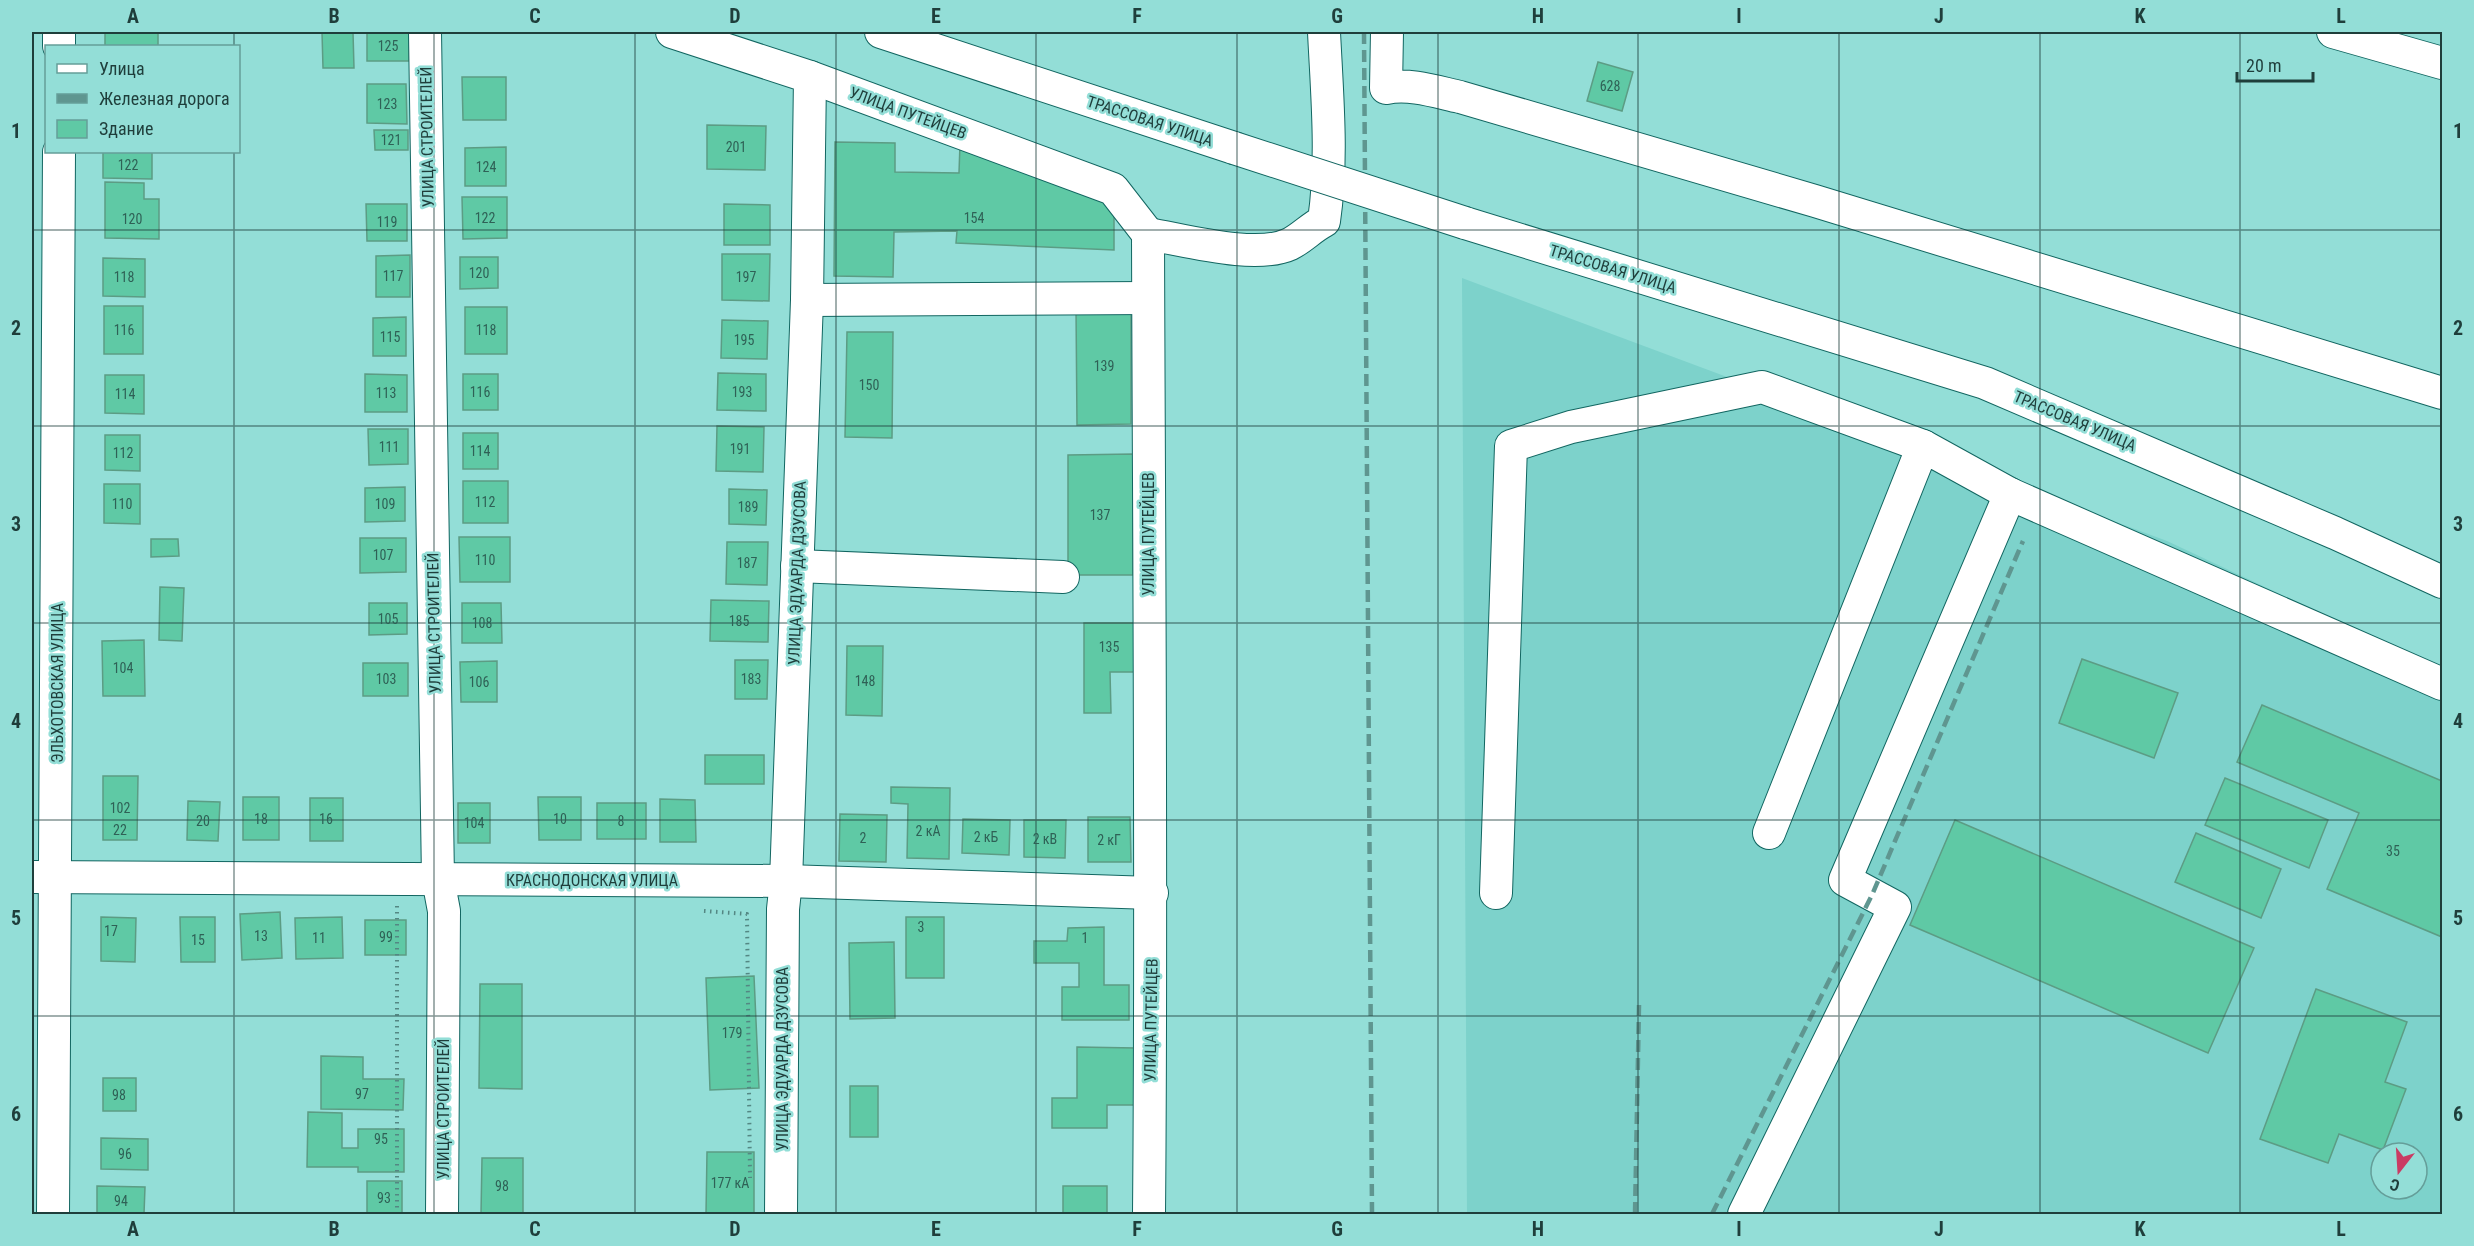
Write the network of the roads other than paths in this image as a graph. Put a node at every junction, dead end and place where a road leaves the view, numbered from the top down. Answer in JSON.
{"nodes":[{"id":1,"x":425,"y":32,"type":"edge"},
{"id":2,"x":672,"y":32,"type":"edge"},
{"id":3,"x":882,"y":32,"type":"edge"},
{"id":4,"x":1324,"y":32,"type":"edge"},
{"id":5,"x":1387,"y":32,"type":"edge"},
{"id":6,"x":2334,"y":32,"type":"edge"},
{"id":7,"x":2442,"y":63,"type":"edge"},
{"id":8,"x":810,"y":77,"type":"junction"},
{"id":9,"x":59,"y":153,"type":"edge"},
{"id":10,"x":1148,"y":234,"type":"junction"},
{"id":11,"x":1148,"y":298,"type":"junction"},
{"id":12,"x":807,"y":300,"type":"junction"},
{"id":13,"x":2442,"y":393,"type":"edge"},
{"id":14,"x":1923,"y":446,"type":"junction"},
{"id":15,"x":2010,"y":494,"type":"junction"},
{"id":16,"x":798,"y":566,"type":"junction"},
{"id":17,"x":1063,"y":577,"type":"dead end"},
{"id":18,"x":2442,"y":582,"type":"edge"},
{"id":19,"x":2442,"y":684,"type":"edge"},
{"id":20,"x":1769,"y":833,"type":"dead end"},
{"id":21,"x":44,"y":877,"type":"edge"},
{"id":22,"x":438,"y":879,"type":"junction"},
{"id":23,"x":786,"y":881,"type":"junction"},
{"id":24,"x":1152,"y":893,"type":"junction"},
{"id":25,"x":1496,"y":893,"type":"dead end"},
{"id":26,"x":53,"y":1215,"type":"edge"},
{"id":27,"x":442,"y":1215,"type":"edge"},
{"id":28,"x":781,"y":1215,"type":"edge"},
{"id":29,"x":1149,"y":1215,"type":"edge"},
{"id":30,"x":1744,"y":1215,"type":"edge"}],
"edges":[{"from":1,"to":22,"type":"street","name":"УЛИЦА СТРОИТЕЛЕЙ"},
{"from":2,"to":8,"type":"street"},
{"from":3,"to":18,"type":"street","name":"ТРАССОВАЯ УЛИЦА","bridge":true},
{"from":4,"to":10,"type":"street"},
{"from":5,"to":13,"type":"street"},
{"from":6,"to":7,"type":"street"},
{"from":8,"to":10,"type":"street","name":"УЛИЦА ПУТЕЙЦЕВ"},
{"from":8,"to":12,"type":"street","name":"УЛИЦА ЭДУАРДА ДЗУСОВА"},
{"from":9,"to":21,"type":"street","name":"ЭЛЬХОТОВСКАЯ УЛИЦА"},
{"from":10,"to":11,"type":"street","name":"УЛИЦА ПУТЕЙЦЕВ"},
{"from":11,"to":12,"type":"street"},
{"from":11,"to":24,"type":"street","name":"УЛИЦА ПУТЕЙЦЕВ"},
{"from":12,"to":16,"type":"street","name":"УЛИЦА ЭДУАРДА ДЗУСОВА"},
{"from":14,"to":15,"type":"street"},
{"from":14,"to":20,"type":"street"},
{"from":14,"to":25,"type":"street"},
{"from":15,"to":19,"type":"street"},
{"from":15,"to":30,"type":"street"},
{"from":16,"to":17,"type":"street"},
{"from":16,"to":23,"type":"street","name":"УЛИЦА ЭДУАРДА ДЗУСОВА"},
{"from":21,"to":22,"type":"street","name":"КРАСНОДОНСКАЯ УЛИЦА"},
{"from":21,"to":26,"type":"street","name":"ЭЛЬХОТОВСКАЯ УЛИЦА"},
{"from":22,"to":23,"type":"street","name":"КРАСНОДОНСКАЯ УЛИЦА"},
{"from":22,"to":27,"type":"street","name":"УЛИЦА СТРОИТЕЛЕЙ"},
{"from":23,"to":24,"type":"street","name":"КРАСНОДОНСКАЯ УЛИЦА"},
{"from":23,"to":28,"type":"street","name":"УЛИЦА ЭДУАРДА ДЗУСОВА"},
{"from":24,"to":29,"type":"street","name":"УЛИЦА ПУТЕЙЦЕВ"}]}
